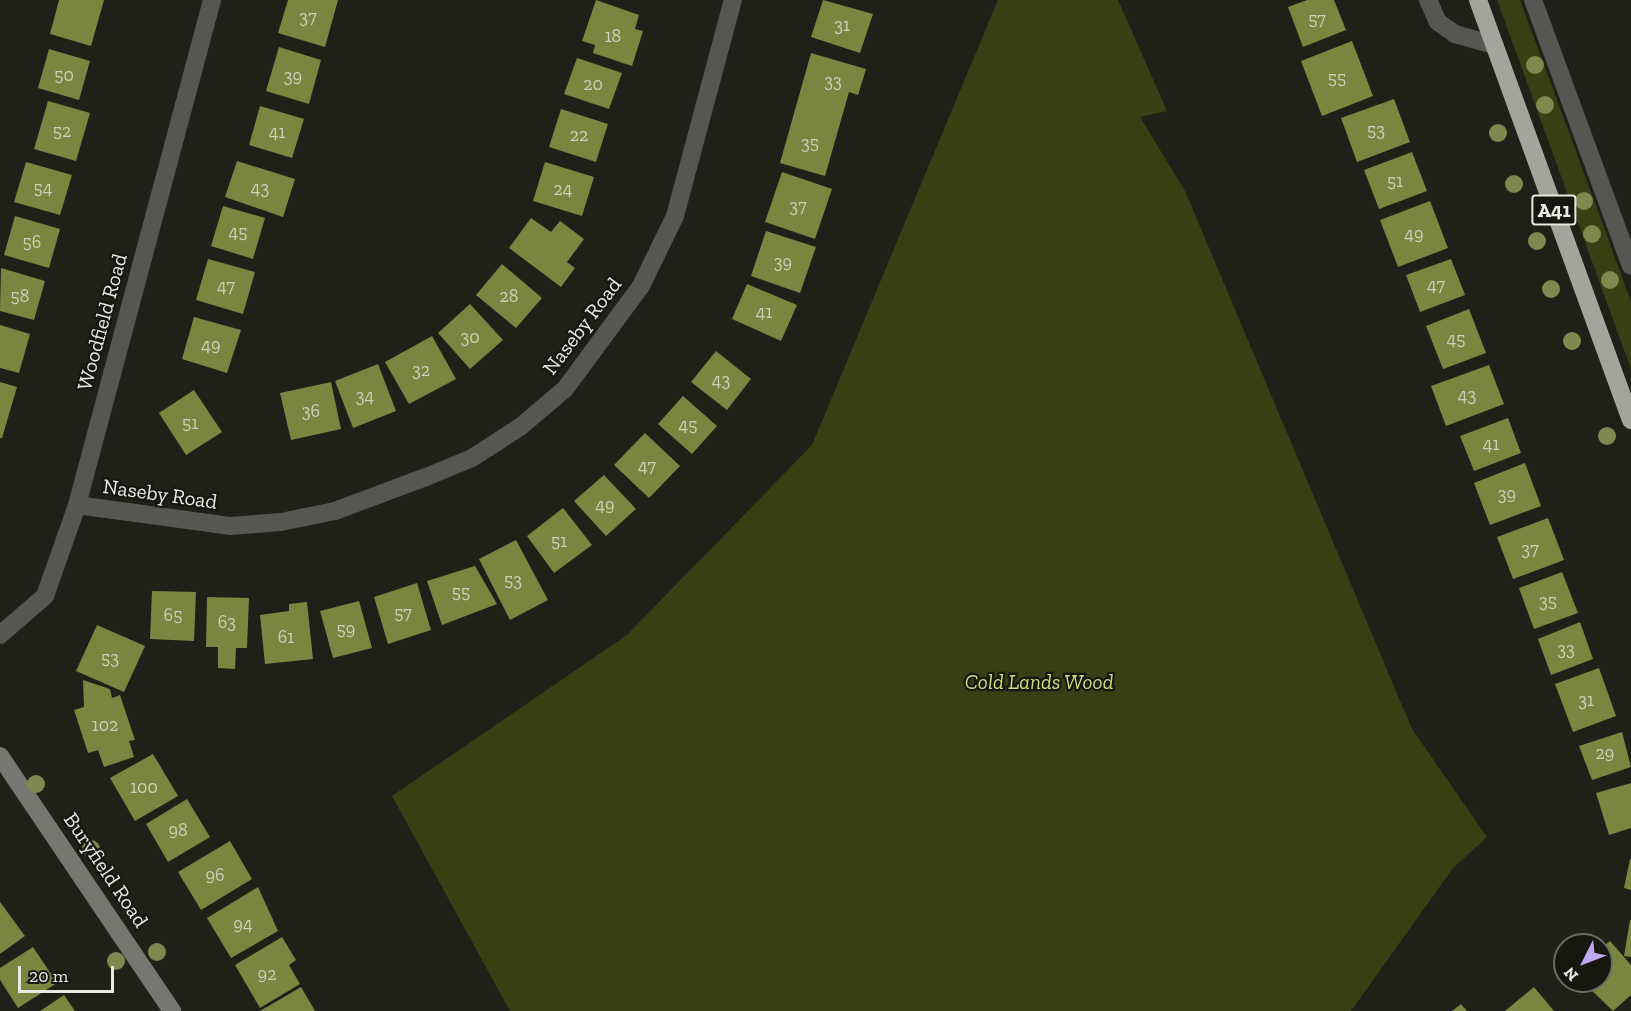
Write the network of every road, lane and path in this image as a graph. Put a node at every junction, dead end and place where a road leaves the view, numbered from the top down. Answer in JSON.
{"nodes":[{"id":1,"x":212,"y":0,"type":"edge"},
{"id":2,"x":733,"y":0,"type":"edge"},
{"id":3,"x":1428,"y":0,"type":"edge"},
{"id":4,"x":1478,"y":0,"type":"edge"},
{"id":5,"x":1533,"y":0,"type":"edge"},
{"id":6,"x":1494,"y":45,"type":"junction"},
{"id":7,"x":1631,"y":266,"type":"edge"},
{"id":8,"x":1631,"y":420,"type":"edge"},
{"id":9,"x":77,"y":505,"type":"junction"},
{"id":10,"x":0,"y":635,"type":"edge"},
{"id":11,"x":0,"y":756,"type":"edge"},
{"id":12,"x":172,"y":1011,"type":"edge"}],
"edges":[{"from":1,"to":9,"type":"street","name":"Woodfield Road"},
{"from":2,"to":9,"type":"street","name":"Naseby Road"},
{"from":3,"to":6,"type":"street"},
{"from":4,"to":6,"type":"highway","number":"A41"},
{"from":5,"to":7,"type":"street"},
{"from":6,"to":8,"type":"highway","number":"A41"},
{"from":9,"to":10,"type":"street","name":"Woodfield Road"},
{"from":11,"to":12,"type":"street","name":"Buryfield Road"}]}
